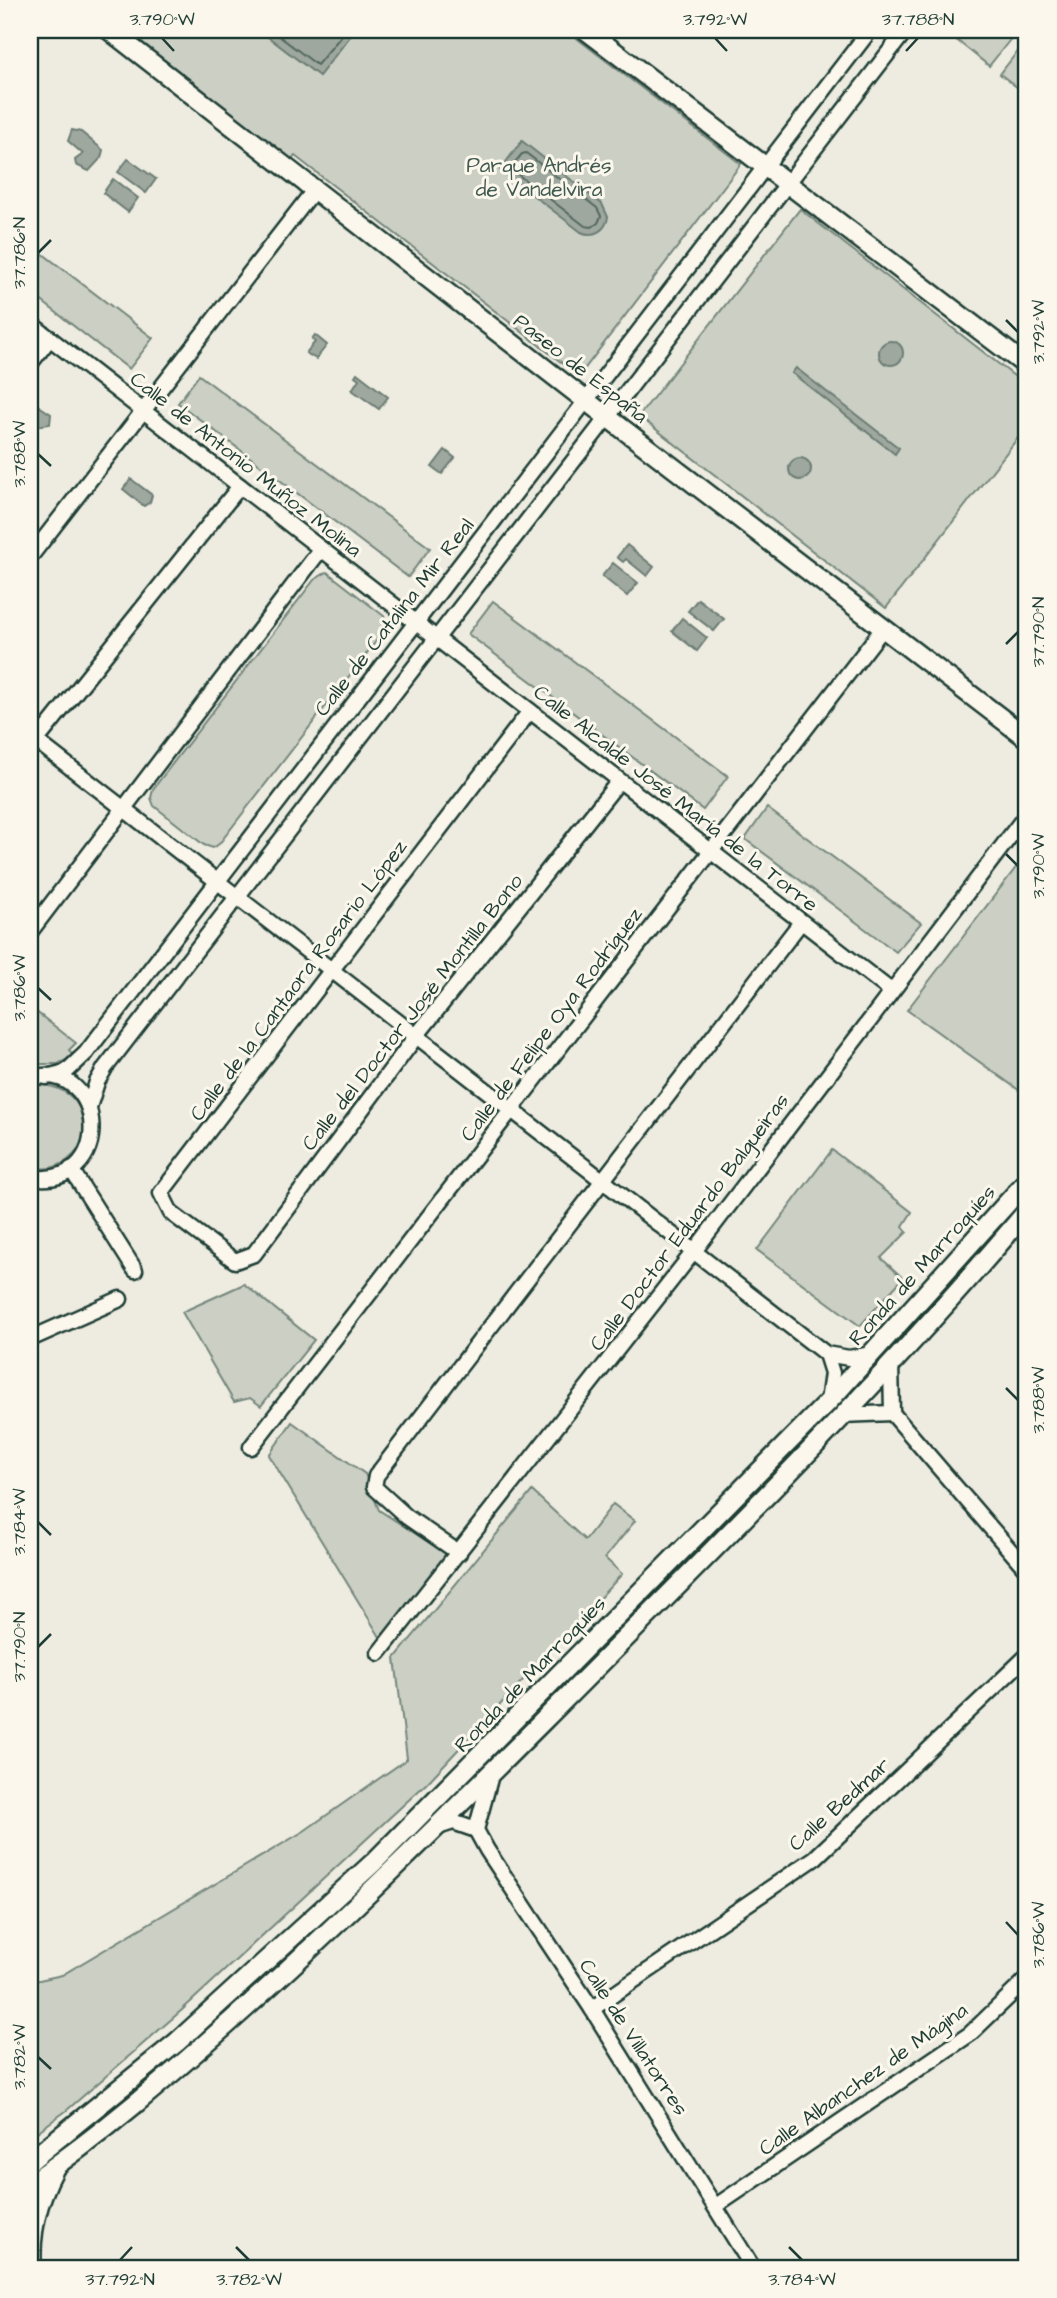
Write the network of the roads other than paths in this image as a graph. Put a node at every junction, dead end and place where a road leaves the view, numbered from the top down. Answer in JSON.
{"nodes":[{"id":1,"x":109,"y":30,"type":"edge"},
{"id":2,"x":586,"y":30,"type":"edge"},
{"id":3,"x":870,"y":30,"type":"edge"},
{"id":4,"x":906,"y":30,"type":"edge"},
{"id":5,"x":765,"y":169,"type":"junction"},
{"id":6,"x":784,"y":184,"type":"junction"},
{"id":7,"x":315,"y":189,"type":"junction"},
{"id":8,"x":30,"y":323,"type":"edge"},
{"id":9,"x":50,"y":338,"type":"junction"},
{"id":10,"x":30,"y":364,"type":"edge"},
{"id":11,"x":1027,"y":366,"type":"edge"},
{"id":12,"x":586,"y":401,"type":"junction"},
{"id":13,"x":143,"y":411,"type":"junction"},
{"id":14,"x":606,"y":416,"type":"junction"},
{"id":15,"x":240,"y":486,"type":"junction"},
{"id":16,"x":321,"y":549,"type":"junction"},
{"id":17,"x":30,"y":557,"type":"edge"},
{"id":18,"x":416,"y":623,"type":"junction"},
{"id":19,"x":884,"y":627,"type":"junction"},
{"id":20,"x":436,"y":638,"type":"junction"},
{"id":21,"x":530,"y":712,"type":"junction"},
{"id":22,"x":1027,"y":738,"type":"edge"},
{"id":23,"x":32,"y":742,"type":"edge"},
{"id":24,"x":619,"y":781,"type":"junction"},
{"id":25,"x":124,"y":809,"type":"junction"},
{"id":26,"x":1027,"y":814,"type":"edge"},
{"id":27,"x":709,"y":850,"type":"junction"},
{"id":28,"x":218,"y":881,"type":"junction"},
{"id":29,"x":237,"y":897,"type":"junction"},
{"id":30,"x":801,"y":922,"type":"junction"},
{"id":31,"x":30,"y":932,"type":"edge"},
{"id":32,"x":331,"y":968,"type":"junction"},
{"id":33,"x":891,"y":991,"type":"junction"},
{"id":34,"x":417,"y":1035,"type":"junction"},
{"id":35,"x":47,"y":1077,"type":"junction"},
{"id":36,"x":30,"y":1078,"type":"edge"},
{"id":37,"x":89,"y":1107,"type":"junction"},
{"id":38,"x":513,"y":1110,"type":"junction"},
{"id":39,"x":71,"y":1169,"type":"junction"},
{"id":40,"x":30,"y":1177,"type":"edge"},
{"id":41,"x":602,"y":1178,"type":"junction"},
{"id":42,"x":1027,"y":1181,"type":"edge"},
{"id":43,"x":1027,"y":1210,"type":"edge"},
{"id":44,"x":695,"y":1250,"type":"junction"},
{"id":45,"x":234,"y":1261,"type":"joint"},
{"id":46,"x":135,"y":1270,"type":"dead end"},
{"id":47,"x":120,"y":1299,"type":"dead end"},
{"id":48,"x":30,"y":1339,"type":"edge"},
{"id":49,"x":826,"y":1354,"type":"junction"},
{"id":50,"x":872,"y":1354,"type":"junction"},
{"id":51,"x":891,"y":1363,"type":"junction"},
{"id":52,"x":828,"y":1402,"type":"junction"},
{"id":53,"x":892,"y":1413,"type":"junction"},
{"id":54,"x":842,"y":1415,"type":"junction"},
{"id":55,"x":251,"y":1447,"type":"dead end"},
{"id":56,"x":459,"y":1553,"type":"junction"},
{"id":57,"x":1027,"y":1570,"type":"edge"},
{"id":58,"x":379,"y":1653,"type":"dead end"},
{"id":59,"x":1027,"y":1656,"type":"edge"},
{"id":60,"x":492,"y":1772,"type":"junction"},
{"id":61,"x":434,"y":1830,"type":"junction"},
{"id":62,"x":476,"y":1830,"type":"junction"},
{"id":63,"x":1027,"y":1979,"type":"edge"},
{"id":64,"x":592,"y":2009,"type":"junction"},
{"id":65,"x":30,"y":2161,"type":"edge"},
{"id":66,"x":56,"y":2166,"type":"junction"},
{"id":67,"x":30,"y":2184,"type":"edge"},
{"id":68,"x":716,"y":2206,"type":"junction"},
{"id":69,"x":32,"y":2268,"type":"edge"},
{"id":70,"x":754,"y":2268,"type":"edge"}],
"edges":[{"from":1,"to":7,"type":"main road","name":"Paseo de España"},
{"from":2,"to":5,"type":"main road"},
{"from":3,"to":5,"type":"street","name":"Calle de Catalina Mir Real"},
{"from":4,"to":6,"type":"street"},
{"from":5,"to":6,"type":"main road"},
{"from":5,"to":12,"type":"street","name":"Calle de Catalina Mir Real"},
{"from":6,"to":11,"type":"main road"},
{"from":6,"to":14,"type":"street"},
{"from":7,"to":12,"type":"main road","name":"Paseo de España"},
{"from":7,"to":13,"type":"street"},
{"from":8,"to":9,"type":"street","name":"Calle de Antonio Muñoz Molina"},
{"from":9,"to":10,"type":"street"},
{"from":9,"to":13,"type":"street","name":"Calle de Antonio Muñoz Molina"},
{"from":12,"to":14,"type":"main road","name":"Paseo de España"},
{"from":12,"to":18,"type":"street","name":"Calle de Catalina Mir Real"},
{"from":13,"to":15,"type":"street","name":"Calle de Antonio Muñoz Molina"},
{"from":13,"to":17,"type":"street"},
{"from":14,"to":19,"type":"main road","name":"Paseo de España"},
{"from":14,"to":20,"type":"street"},
{"from":15,"to":16,"type":"street","name":"Calle de Antonio Muñoz Molina"},
{"from":15,"to":23,"type":"street"},
{"from":16,"to":18,"type":"street","name":"Calle de Antonio Muñoz Molina"},
{"from":16,"to":25,"type":"street"},
{"from":18,"to":20,"type":"street","name":"Calle de Antonio Muñoz Molina"},
{"from":18,"to":28,"type":"street","name":"Calle de Catalina Mir Real"},
{"from":19,"to":22,"type":"main road","name":"Paseo de España"},
{"from":19,"to":27,"type":"street","name":"Calle de Felipe Oya Rodríguez"},
{"from":20,"to":21,"type":"street","name":"Calle Alcalde José María de la Torre"},
{"from":20,"to":29,"type":"street"},
{"from":21,"to":24,"type":"street","name":"Calle Alcalde José María de la Torre"},
{"from":21,"to":32,"type":"street","name":"Calle de la Cantaora Rosario López"},
{"from":23,"to":25,"type":"street"},
{"from":24,"to":27,"type":"street","name":"Calle Alcalde José María de la Torre"},
{"from":24,"to":34,"type":"street","name":"Calle del Doctor José Montilla Bono"},
{"from":25,"to":28,"type":"street"},
{"from":25,"to":31,"type":"street"},
{"from":26,"to":33,"type":"street","name":"Calle Doctor Eduardo Balgueiras"},
{"from":27,"to":30,"type":"street","name":"Calle Alcalde José María de la Torre"},
{"from":27,"to":38,"type":"street","name":"Calle de Felipe Oya Rodríguez"},
{"from":28,"to":29,"type":"street"},
{"from":28,"to":35,"type":"street","name":"Calle de Catalina Mir Real"},
{"from":29,"to":32,"type":"street"},
{"from":29,"to":37,"type":"street"},
{"from":30,"to":33,"type":"street","name":"Calle Alcalde José María de la Torre"},
{"from":30,"to":41,"type":"street"},
{"from":32,"to":34,"type":"street"},
{"from":32,"to":45,"type":"street","name":"Calle de la Cantaora Rosario López"},
{"from":33,"to":44,"type":"street","name":"Calle Doctor Eduardo Balgueiras"},
{"from":34,"to":38,"type":"street"},
{"from":34,"to":45,"type":"street","name":"Calle del Doctor José Montilla Bono"},
{"from":35,"to":36,"type":"street"},
{"from":35,"to":37,"type":"street"},
{"from":37,"to":39,"type":"street"},
{"from":38,"to":41,"type":"street"},
{"from":38,"to":55,"type":"street","name":"Calle de Felipe Oya Rodríguez"},
{"from":39,"to":40,"type":"street"},
{"from":39,"to":46,"type":"street"},
{"from":41,"to":44,"type":"street"},
{"from":41,"to":56,"type":"street"},
{"from":42,"to":50,"type":"main road","name":"Ronda de Marroquíes"},
{"from":43,"to":51,"type":"main road","name":"Ronda de Marroquíes"},
{"from":44,"to":49,"type":"street"},
{"from":44,"to":56,"type":"street","name":"Calle Doctor Eduardo Balgueiras"},
{"from":47,"to":48,"type":"street"},
{"from":49,"to":50,"type":"street"},
{"from":49,"to":52,"type":"street"},
{"from":50,"to":52,"type":"main road","name":"Ronda de Marroquíes"},
{"from":51,"to":53,"type":"street"},
{"from":51,"to":54,"type":"main road","name":"Ronda de Marroquíes"},
{"from":52,"to":65,"type":"main road","name":"Ronda de Marroquíes"},
{"from":53,"to":54,"type":"street"},
{"from":53,"to":57,"type":"street"},
{"from":54,"to":60,"type":"main road","name":"Ronda de Marroquíes"},
{"from":56,"to":58,"type":"street","name":"Calle Doctor Eduardo Balgueiras"},
{"from":59,"to":64,"type":"street","name":"Calle Bedmar"},
{"from":60,"to":61,"type":"main road","name":"Ronda de Marroquíes"},
{"from":60,"to":62,"type":"street"},
{"from":61,"to":62,"type":"street"},
{"from":61,"to":66,"type":"main road","name":"Ronda de Marroquíes"},
{"from":62,"to":64,"type":"street","name":"Calle de Villatorres"},
{"from":63,"to":68,"type":"street","name":"Calle Albanchez de Mágina"},
{"from":64,"to":68,"type":"street","name":"Calle de Villatorres"},
{"from":66,"to":67,"type":"main road","name":"Ronda de Marroquíes"},
{"from":66,"to":69,"type":"main road"},
{"from":68,"to":70,"type":"street","name":"Calle de Villatorres"}]}
